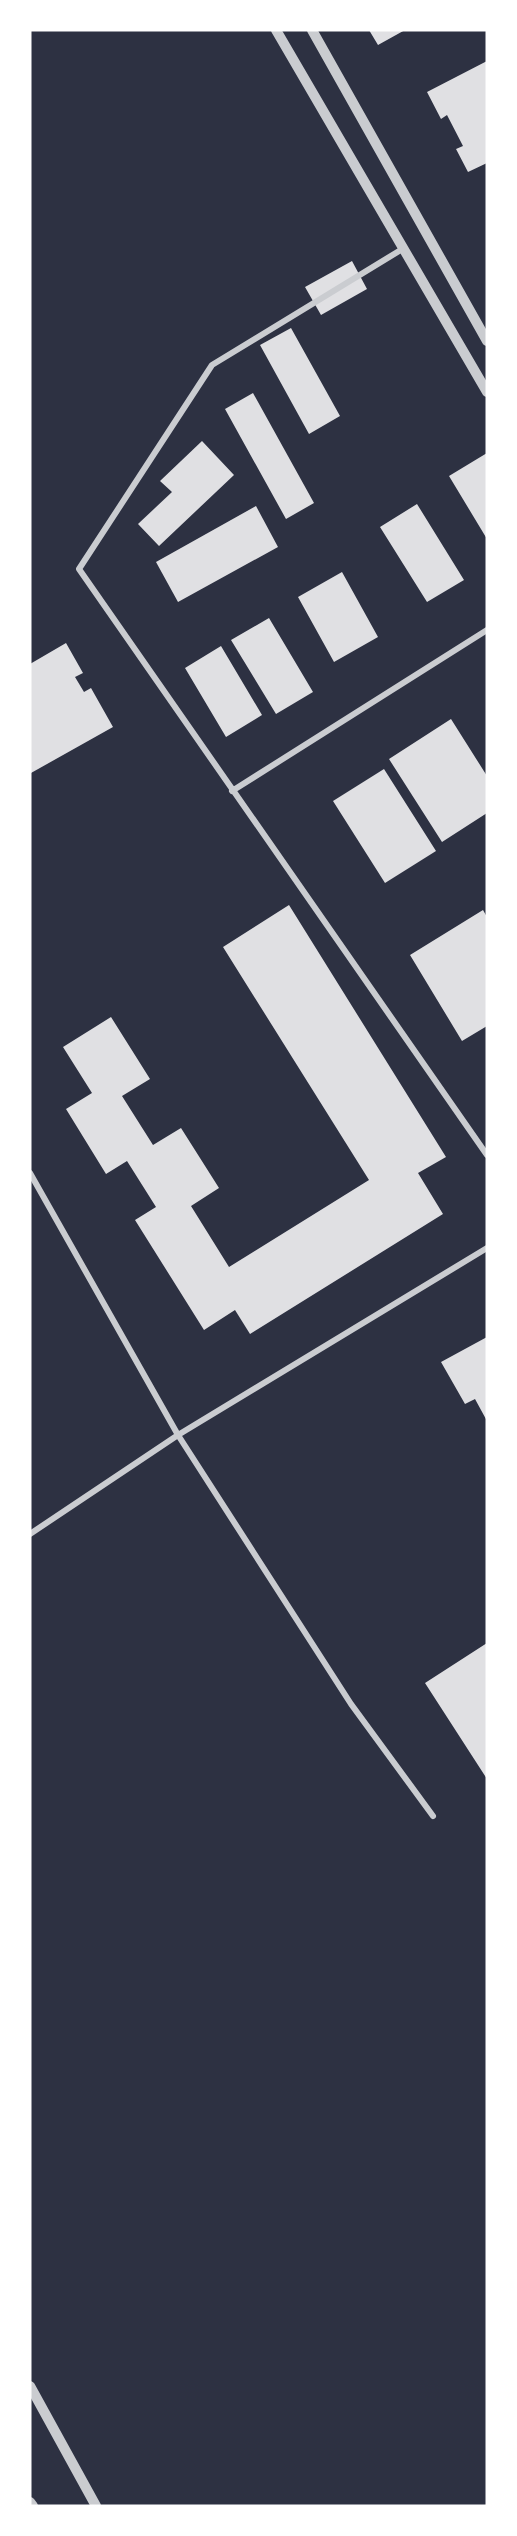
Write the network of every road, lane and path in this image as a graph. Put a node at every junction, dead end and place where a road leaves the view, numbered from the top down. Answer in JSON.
{"nodes":[{"id":1,"x":276,"y":30,"type":"edge"},
{"id":2,"x":312,"y":30,"type":"edge"},
{"id":3,"x":404,"y":248,"type":"junction"},
{"id":4,"x":487,"y":341,"type":"edge"},
{"id":5,"x":487,"y":392,"type":"edge"},
{"id":6,"x":487,"y":630,"type":"edge"},
{"id":7,"x":232,"y":791,"type":"junction"},
{"id":8,"x":487,"y":1155,"type":"edge"},
{"id":9,"x":30,"y":1173,"type":"edge"},
{"id":10,"x":487,"y":1248,"type":"edge"},
{"id":11,"x":178,"y":1435,"type":"junction"},
{"id":12,"x":30,"y":1534,"type":"edge"},
{"id":13,"x":433,"y":1816,"type":"dead end"},
{"id":14,"x":30,"y":2386,"type":"edge"},
{"id":15,"x":30,"y":2502,"type":"edge"},
{"id":16,"x":33,"y":2506,"type":"edge"},
{"id":17,"x":96,"y":2506,"type":"edge"}],
"edges":[{"from":1,"to":3,"type":"street"},
{"from":2,"to":4,"type":"street"},
{"from":3,"to":5,"type":"street"},
{"from":3,"to":7,"type":"street"},
{"from":6,"to":7,"type":"street"},
{"from":7,"to":8,"type":"street"},
{"from":9,"to":11,"type":"street"},
{"from":10,"to":11,"type":"street"},
{"from":11,"to":12,"type":"street"},
{"from":11,"to":13,"type":"street"},
{"from":14,"to":17,"type":"street"},
{"from":15,"to":16,"type":"street"}]}
